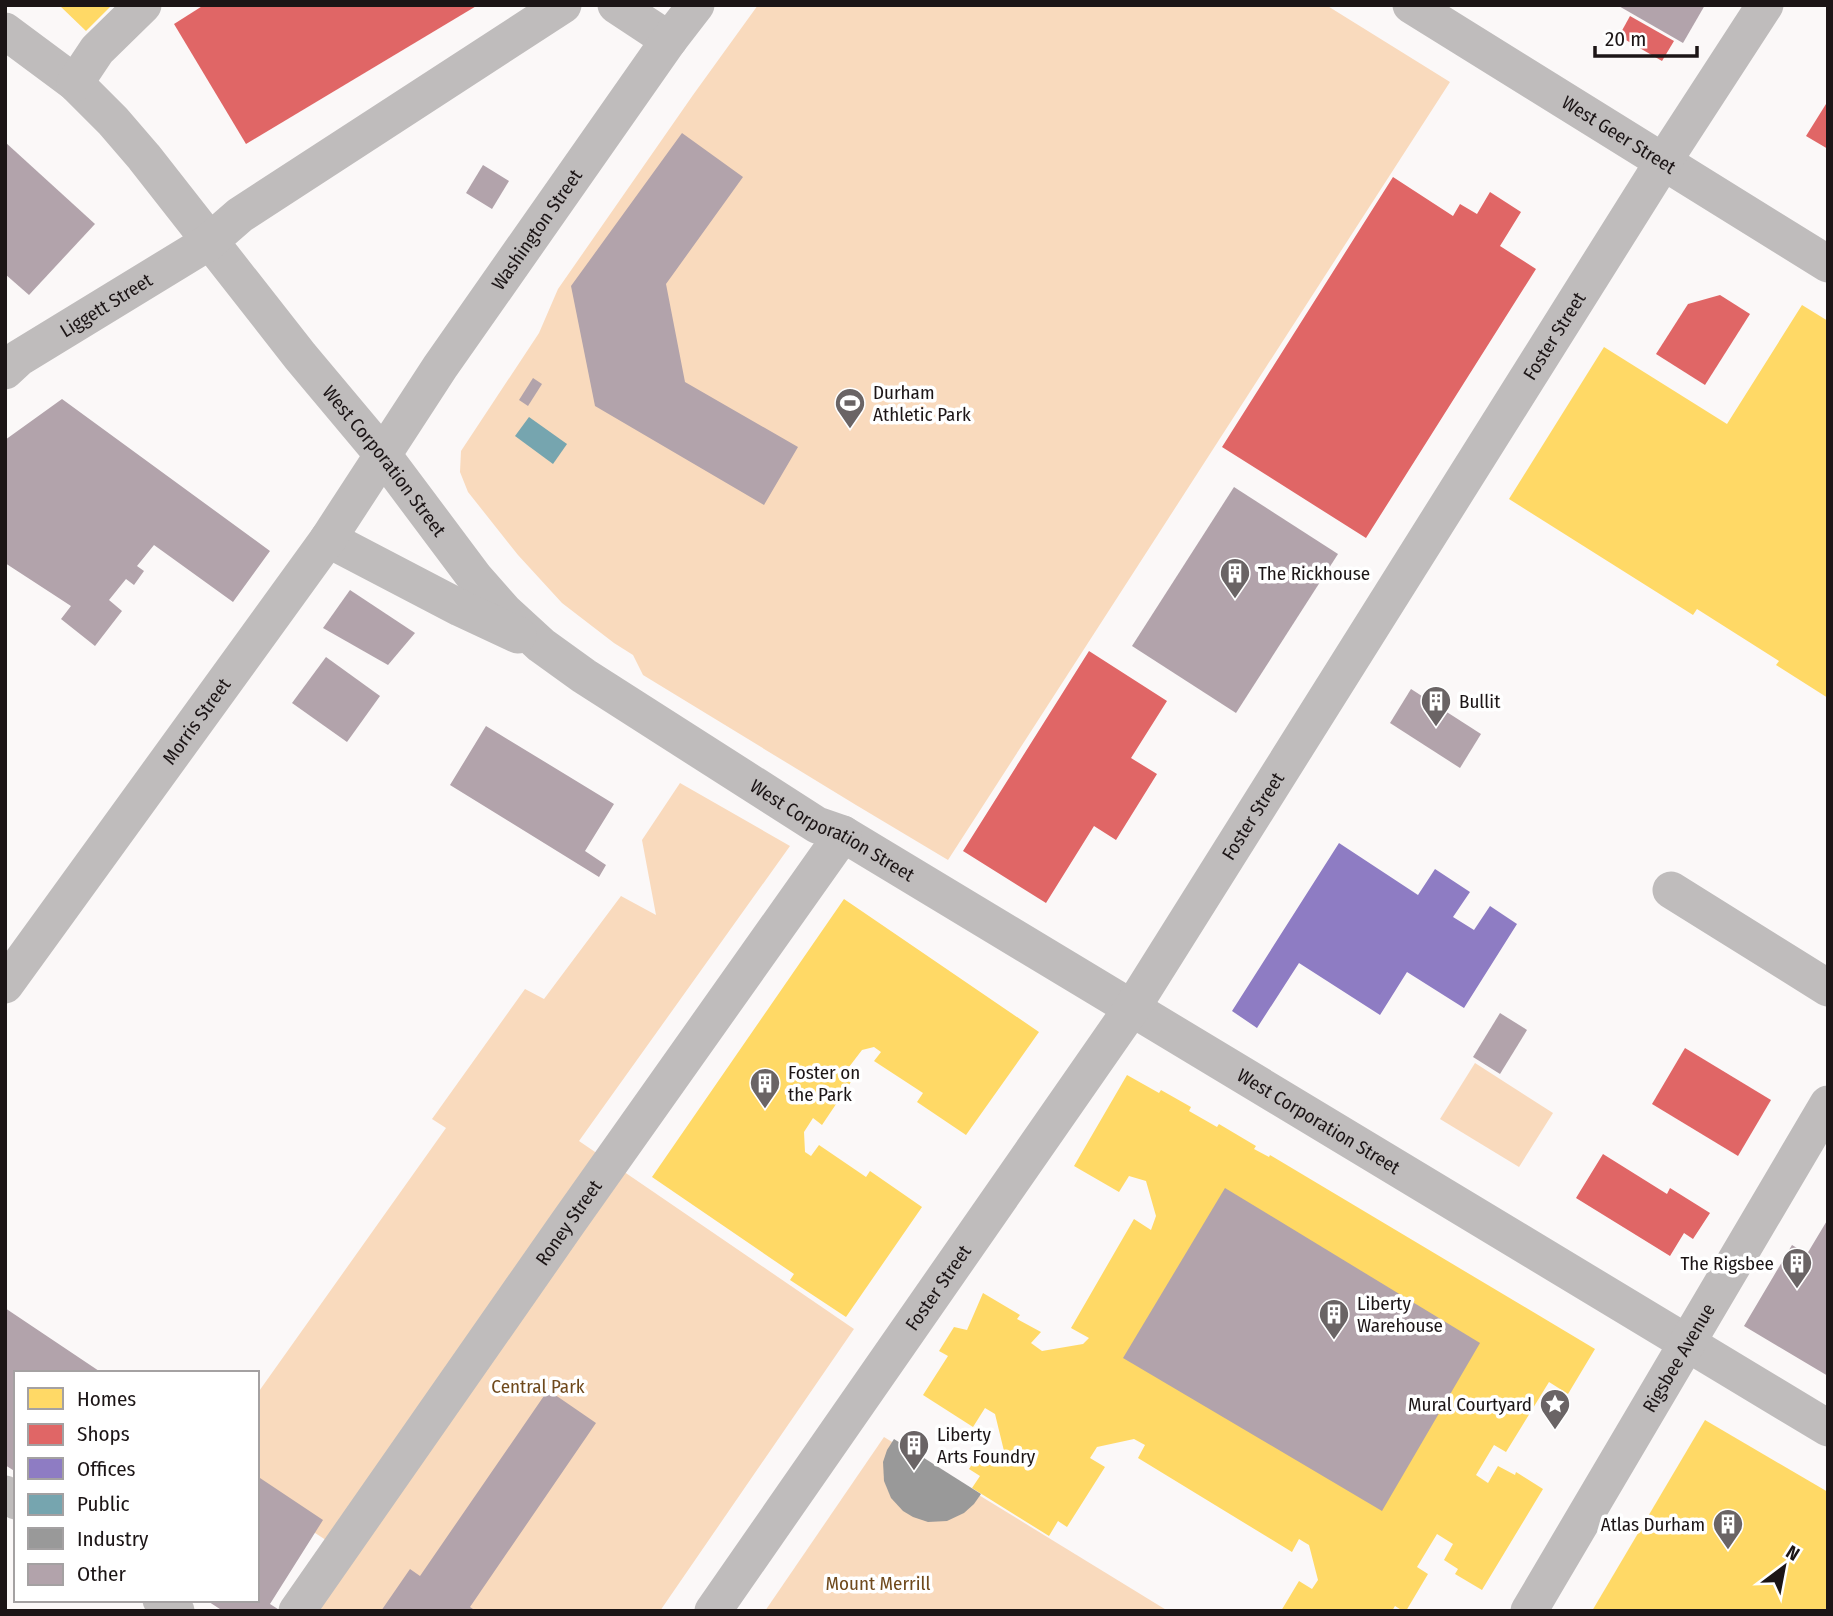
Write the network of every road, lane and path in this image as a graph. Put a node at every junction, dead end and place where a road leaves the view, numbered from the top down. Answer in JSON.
{"nodes":[{"id":1,"x":143,"y":5,"type":"edge"},
{"id":2,"x":563,"y":5,"type":"edge"},
{"id":3,"x":616,"y":5,"type":"edge"},
{"id":4,"x":696,"y":5,"type":"edge"},
{"id":5,"x":1411,"y":5,"type":"edge"},
{"id":6,"x":1765,"y":5,"type":"edge"},
{"id":7,"x":5,"y":31,"type":"edge"},
{"id":8,"x":669,"y":40,"type":"junction"},
{"id":9,"x":75,"y":83,"type":"junction"},
{"id":10,"x":1663,"y":162,"type":"junction"},
{"id":11,"x":209,"y":242,"type":"junction"},
{"id":12,"x":1828,"y":264,"type":"edge"},
{"id":13,"x":5,"y":371,"type":"edge"},
{"id":14,"x":383,"y":455,"type":"junction"},
{"id":15,"x":328,"y":539,"type":"junction"},
{"id":16,"x":541,"y":645,"type":"junction"},
{"id":17,"x":843,"y":834,"type":"junction"},
{"id":18,"x":1671,"y":890,"type":"dead end"},
{"id":19,"x":5,"y":985,"type":"edge"},
{"id":20,"x":1828,"y":988,"type":"edge"},
{"id":21,"x":1132,"y":1008,"type":"junction"},
{"id":22,"x":1828,"y":1104,"type":"edge"},
{"id":23,"x":1687,"y":1343,"type":"junction"},
{"id":24,"x":1828,"y":1428,"type":"edge"},
{"id":25,"x":297,"y":1611,"type":"edge"},
{"id":26,"x":713,"y":1611,"type":"edge"},
{"id":27,"x":1529,"y":1611,"type":"edge"}],
"edges":[{"from":1,"to":9,"type":"street"},
{"from":2,"to":11,"type":"street","name":"Liggett Street"},
{"from":3,"to":8,"type":"street"},
{"from":4,"to":8,"type":"street","name":"Washington Street"},
{"from":5,"to":10,"type":"street","name":"West Geer Street"},
{"from":6,"to":10,"type":"street","name":"Foster Street"},
{"from":7,"to":9,"type":"street","name":"West Corporation Street"},
{"from":8,"to":14,"type":"street","name":"Washington Street"},
{"from":9,"to":11,"type":"street","name":"West Corporation Street"},
{"from":10,"to":12,"type":"street","name":"West Geer Street"},
{"from":10,"to":21,"type":"street","name":"Foster Street"},
{"from":11,"to":13,"type":"street","name":"Liggett Street"},
{"from":11,"to":14,"type":"street","name":"West Corporation Street"},
{"from":14,"to":15,"type":"street","name":"Morris Street"},
{"from":14,"to":16,"type":"street","name":"West Corporation Street"},
{"from":15,"to":16,"type":"street"},
{"from":15,"to":19,"type":"street","name":"Morris Street"},
{"from":16,"to":17,"type":"street","name":"West Corporation Street"},
{"from":17,"to":21,"type":"street","name":"West Corporation Street"},
{"from":17,"to":25,"type":"street","name":"Roney Street"},
{"from":18,"to":20,"type":"street"},
{"from":21,"to":23,"type":"street","name":"West Corporation Street"},
{"from":21,"to":26,"type":"street","name":"Foster Street"},
{"from":22,"to":23,"type":"street","name":"Rigsbee Avenue"},
{"from":23,"to":24,"type":"street","name":"West Corporation Street"},
{"from":23,"to":27,"type":"street","name":"Rigsbee Avenue"}]}
